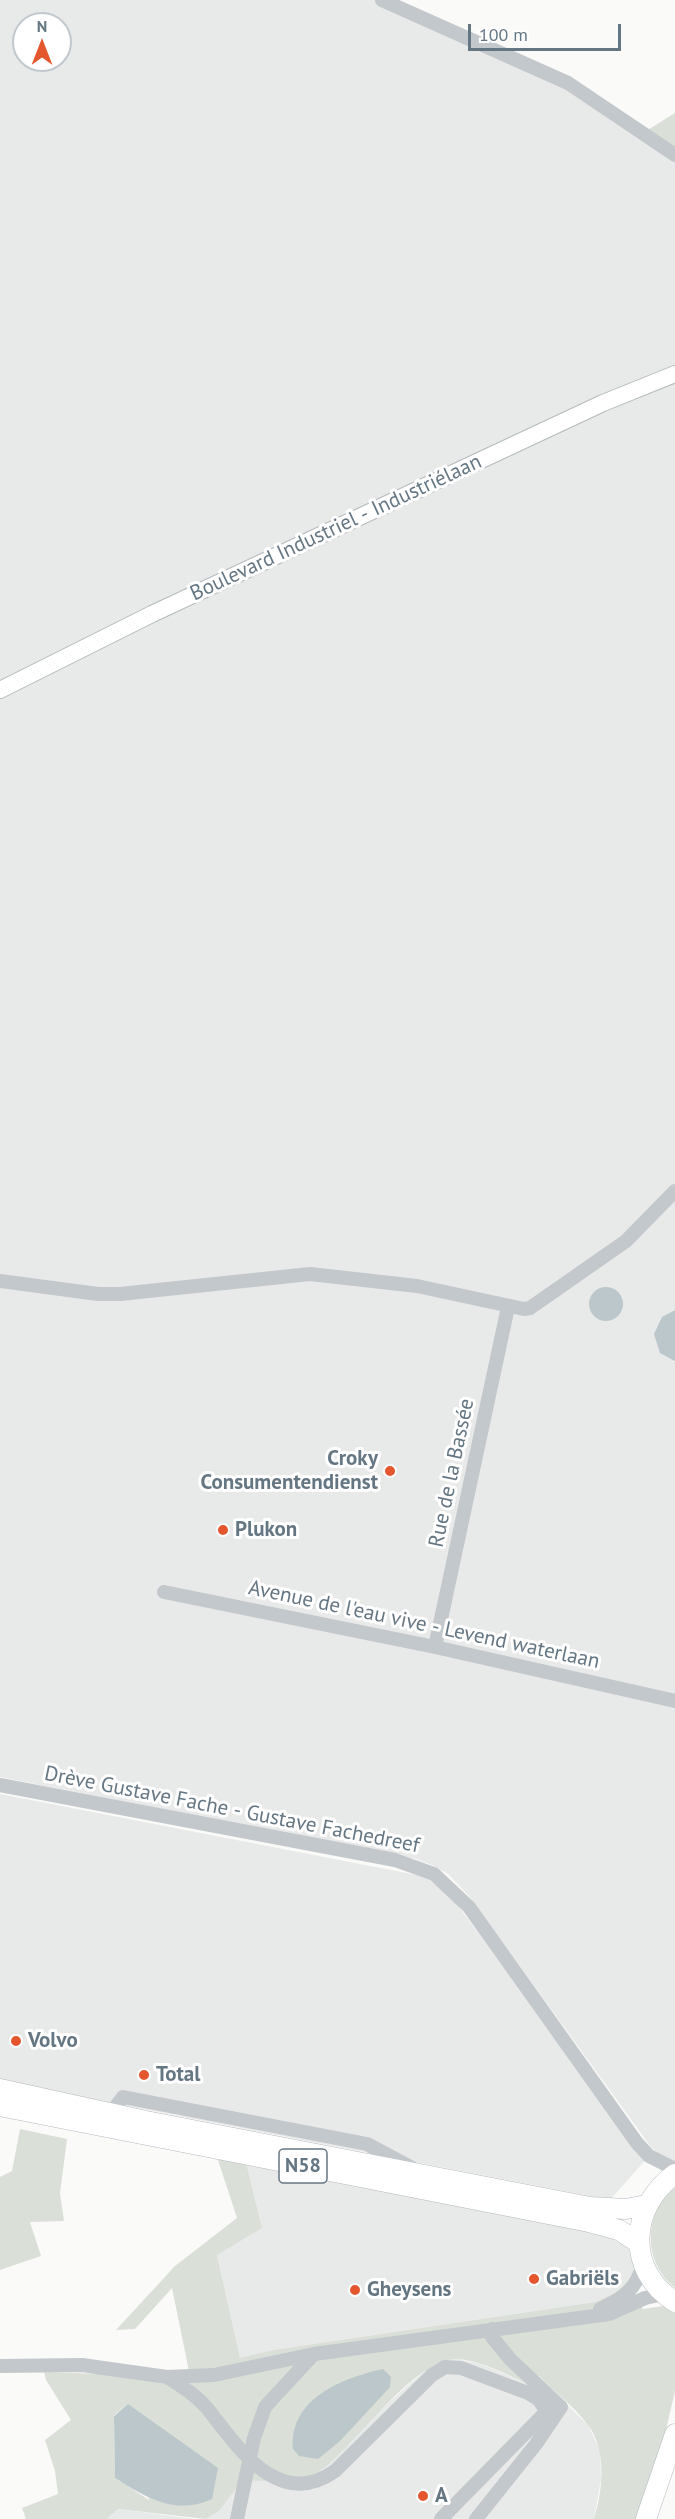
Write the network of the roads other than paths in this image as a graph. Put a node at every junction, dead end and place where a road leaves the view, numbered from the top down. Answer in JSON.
{"nodes":[{"id":1,"x":382,"y":0,"type":"edge"},
{"id":2,"x":675,"y":155,"type":"edge"},
{"id":3,"x":675,"y":374,"type":"edge"},
{"id":4,"x":0,"y":690,"type":"edge"},
{"id":5,"x":675,"y":1191,"type":"edge"},
{"id":6,"x":0,"y":1281,"type":"edge"},
{"id":7,"x":508,"y":1306,"type":"junction"},
{"id":8,"x":164,"y":1592,"type":"dead end"},
{"id":9,"x":435,"y":1647,"type":"junction"},
{"id":10,"x":675,"y":1701,"type":"edge"},
{"id":11,"x":0,"y":1785,"type":"edge"},
{"id":12,"x":0,"y":2089,"type":"edge"},
{"id":13,"x":0,"y":2106,"type":"edge"},
{"id":14,"x":642,"y":2148,"type":"junction"},
{"id":15,"x":675,"y":2172,"type":"edge"},
{"id":16,"x":659,"y":2187,"type":"junction"},
{"id":17,"x":646,"y":2205,"type":"junction"},
{"id":18,"x":639,"y":2242,"type":"junction"},
{"id":19,"x":643,"y":2264,"type":"junction"},
{"id":20,"x":670,"y":2298,"type":"edge"},
{"id":21,"x":587,"y":2315,"type":"junction"},
{"id":22,"x":492,"y":2330,"type":"junction"},
{"id":23,"x":314,"y":2354,"type":"junction"},
{"id":24,"x":0,"y":2366,"type":"edge"},
{"id":25,"x":167,"y":2377,"type":"junction"},
{"id":26,"x":552,"y":2413,"type":"junction"},
{"id":27,"x":675,"y":2434,"type":"edge"},
{"id":28,"x":250,"y":2461,"type":"junction"},
{"id":29,"x":237,"y":2519,"type":"edge"},
{"id":30,"x":441,"y":2519,"type":"edge"},
{"id":31,"x":476,"y":2519,"type":"edge"},
{"id":32,"x":646,"y":2519,"type":"edge"}],
"edges":[{"from":1,"to":2,"type":"street"},
{"from":3,"to":4,"type":"main road","name":"Boulevard Industriel - Industriélaan"},
{"from":5,"to":7,"type":"street"},
{"from":6,"to":7,"type":"street"},
{"from":7,"to":9,"type":"street","name":"Rue de la Bassée"},
{"from":8,"to":9,"type":"street","name":"Avenue de l'eau vive - Levend waterlaan"},
{"from":9,"to":10,"type":"street","name":"Avenue de l'eau vive - Levend waterlaan"},
{"from":11,"to":14,"type":"street","name":"Drève Gustave Fache - Gustave Fachedreef"},
{"from":12,"to":17,"type":"highway","number":"N58"},
{"from":13,"to":18,"type":"highway","number":"N58"},
{"from":14,"to":15,"type":"street","name":"Drève Gustave Fache - Gustave Fachedreef"},
{"from":14,"to":16,"type":"street","name":"Drève Gustave Fache - Gustave Fachedreef"},
{"from":15,"to":16,"type":"highway"},
{"from":16,"to":17,"type":"highway"},
{"from":17,"to":18,"type":"highway"},
{"from":18,"to":19,"type":"highway"},
{"from":19,"to":20,"type":"highway"},
{"from":19,"to":21,"type":"street"},
{"from":20,"to":21,"type":"street"},
{"from":21,"to":22,"type":"street"},
{"from":22,"to":23,"type":"street"},
{"from":22,"to":26,"type":"street"},
{"from":23,"to":25,"type":"street"},
{"from":23,"to":28,"type":"street"},
{"from":24,"to":25,"type":"street"},
{"from":25,"to":28,"type":"street"},
{"from":26,"to":28,"type":"street"},
{"from":26,"to":30,"type":"street"},
{"from":26,"to":31,"type":"street"},
{"from":27,"to":32,"type":"highway"},
{"from":28,"to":29,"type":"street"}]}
